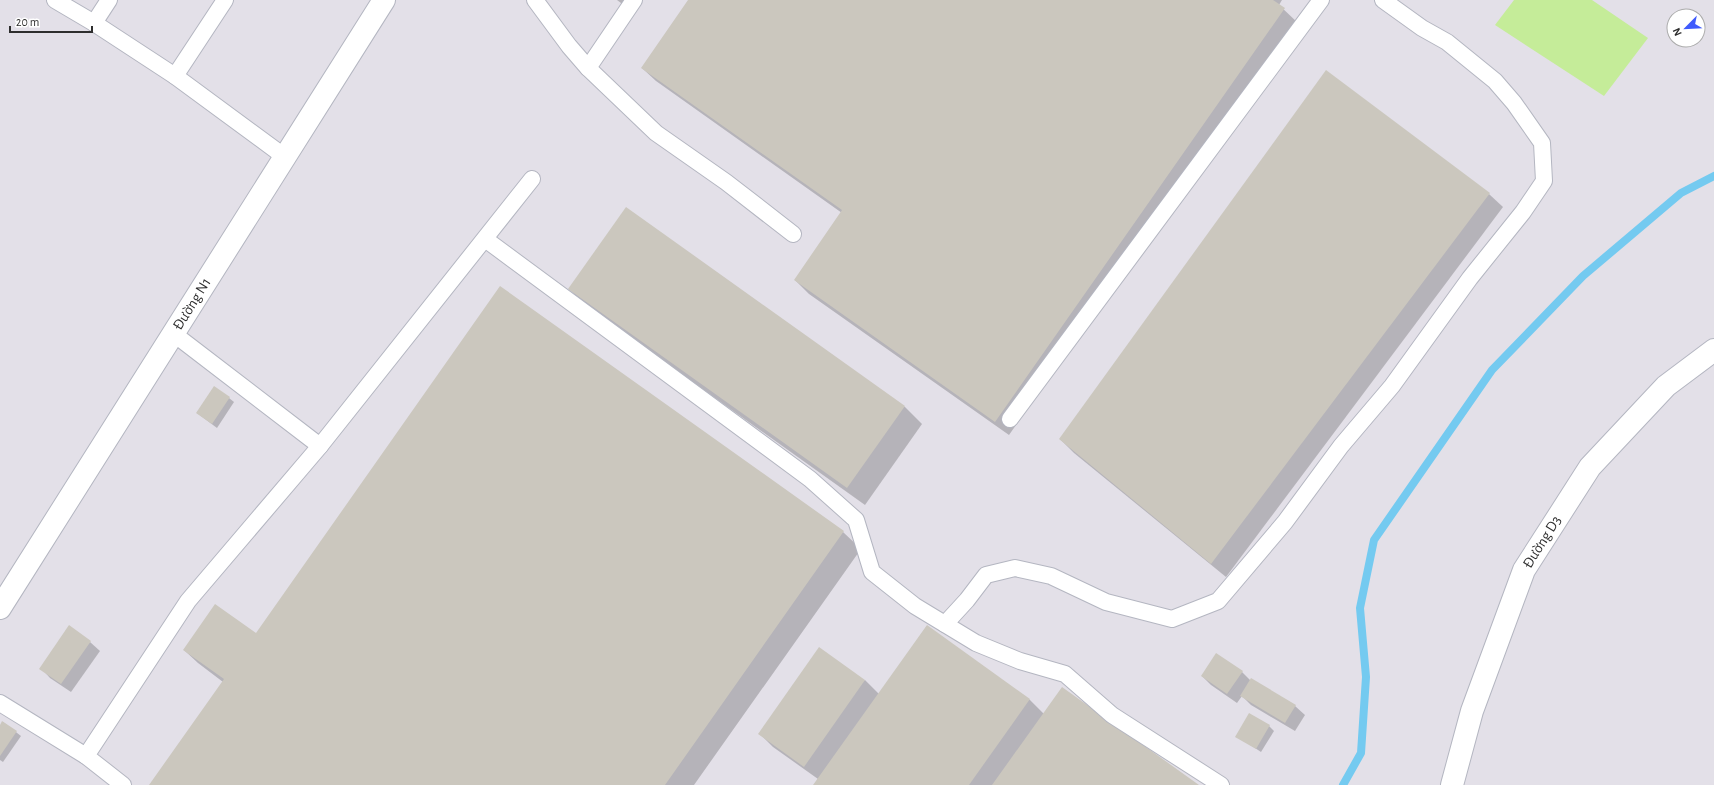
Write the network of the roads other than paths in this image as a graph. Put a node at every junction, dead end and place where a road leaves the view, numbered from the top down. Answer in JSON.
{"nodes":[{"id":1,"x":55,"y":0,"type":"edge"},
{"id":2,"x":109,"y":0,"type":"edge"},
{"id":3,"x":225,"y":0,"type":"edge"},
{"id":4,"x":384,"y":0,"type":"edge"},
{"id":5,"x":535,"y":0,"type":"edge"},
{"id":6,"x":634,"y":0,"type":"edge"},
{"id":7,"x":1321,"y":0,"type":"edge"},
{"id":8,"x":1383,"y":0,"type":"edge"},
{"id":9,"x":94,"y":24,"type":"junction"},
{"id":10,"x":588,"y":68,"type":"junction"},
{"id":11,"x":175,"y":76,"type":"junction"},
{"id":12,"x":285,"y":157,"type":"junction"},
{"id":13,"x":532,"y":179,"type":"dead end"},
{"id":14,"x":793,"y":234,"type":"dead end"},
{"id":15,"x":485,"y":239,"type":"junction"},
{"id":16,"x":174,"y":334,"type":"junction"},
{"id":17,"x":1714,"y":350,"type":"edge"},
{"id":18,"x":1010,"y":419,"type":"dead end"},
{"id":19,"x":320,"y":446,"type":"junction"},
{"id":20,"x":0,"y":608,"type":"edge"},
{"id":21,"x":944,"y":624,"type":"junction"},
{"id":22,"x":0,"y":703,"type":"edge"},
{"id":23,"x":86,"y":756,"type":"junction"},
{"id":24,"x":123,"y":785,"type":"edge"},
{"id":25,"x":1221,"y":785,"type":"edge"},
{"id":26,"x":1452,"y":785,"type":"edge"}],
"edges":[{"from":1,"to":9,"type":"lane"},
{"from":2,"to":9,"type":"lane"},
{"from":3,"to":11,"type":"lane"},
{"from":4,"to":12,"type":"street","name":"Đường N1"},
{"from":5,"to":10,"type":"lane"},
{"from":6,"to":10,"type":"lane"},
{"from":7,"to":18,"type":"lane"},
{"from":8,"to":21,"type":"lane"},
{"from":9,"to":11,"type":"lane"},
{"from":10,"to":14,"type":"lane"},
{"from":11,"to":12,"type":"lane"},
{"from":12,"to":16,"type":"street","name":"Đường N1"},
{"from":13,"to":15,"type":"lane"},
{"from":15,"to":19,"type":"lane"},
{"from":15,"to":21,"type":"lane"},
{"from":16,"to":19,"type":"lane"},
{"from":16,"to":20,"type":"street","name":"Đường N1"},
{"from":17,"to":26,"type":"street","name":"Đường D3"},
{"from":19,"to":23,"type":"lane"},
{"from":21,"to":25,"type":"lane"},
{"from":22,"to":23,"type":"lane"},
{"from":23,"to":24,"type":"lane"}]}
